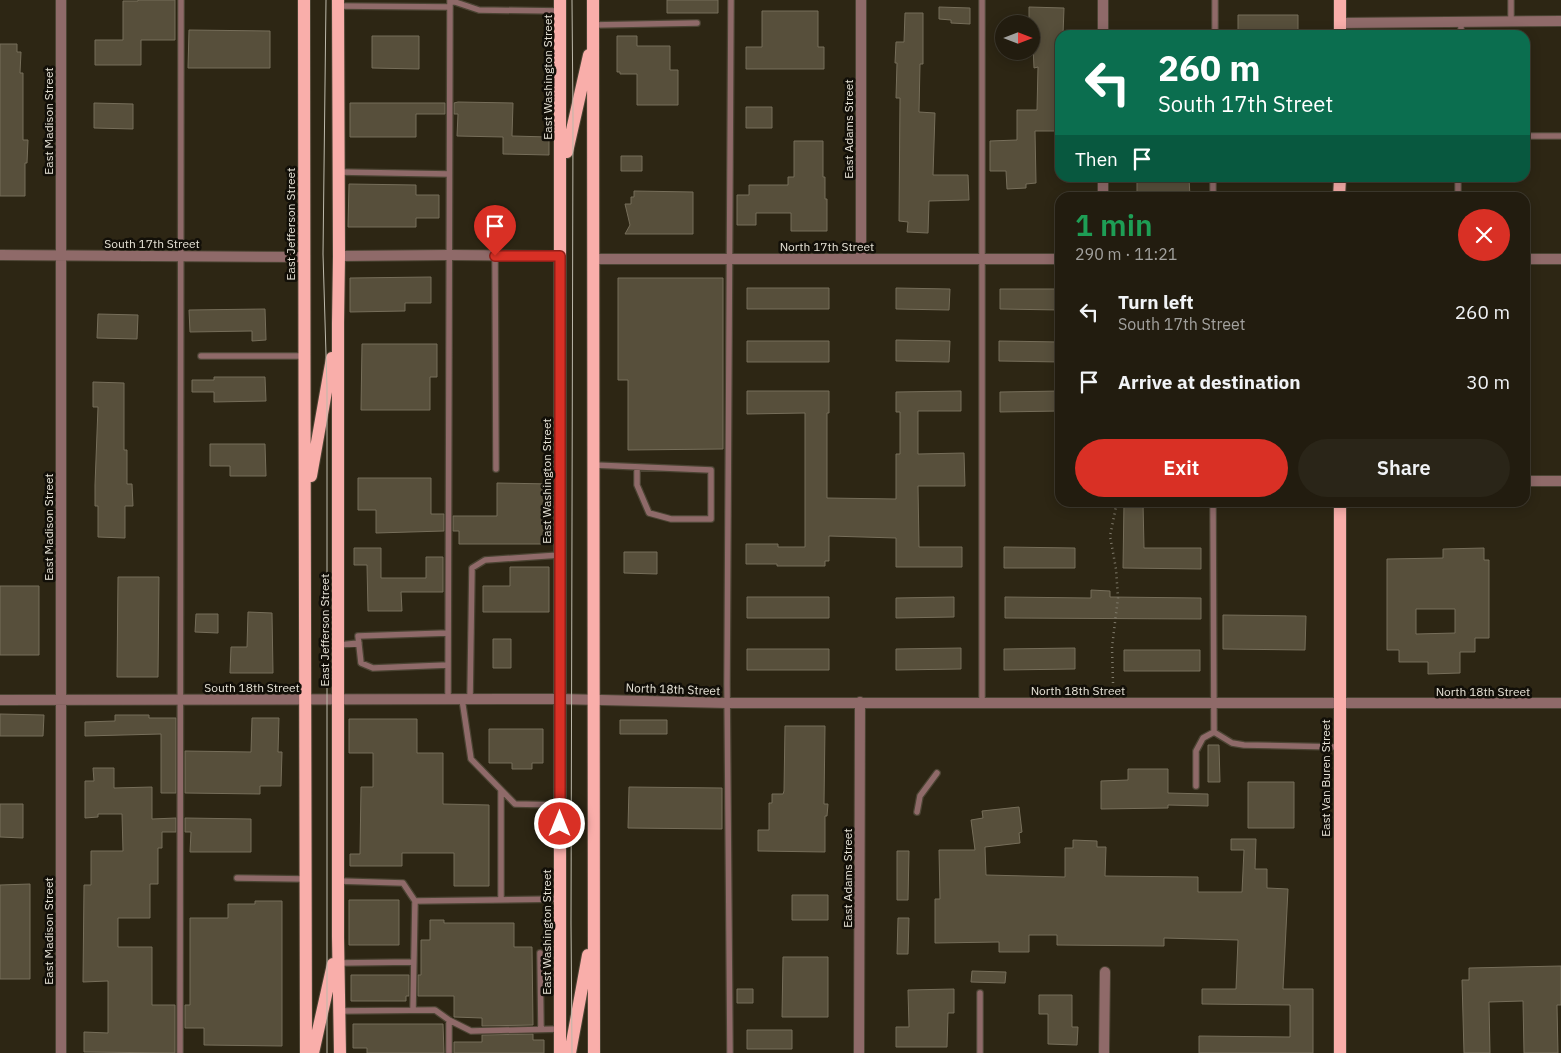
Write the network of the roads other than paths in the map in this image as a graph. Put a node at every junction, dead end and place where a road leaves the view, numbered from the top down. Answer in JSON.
{"nodes":[{"id":1,"x":61,"y":0,"type":"edge"},
{"id":2,"x":181,"y":0,"type":"edge"},
{"id":3,"x":304,"y":0,"type":"edge"},
{"id":4,"x":593,"y":0,"type":"edge"},
{"id":5,"x":731,"y":0,"type":"edge"},
{"id":6,"x":861,"y":0,"type":"edge"},
{"id":7,"x":982,"y":0,"type":"edge"},
{"id":8,"x":1103,"y":0,"type":"edge"},
{"id":9,"x":1215,"y":0,"type":"edge"},
{"id":10,"x":1340,"y":0,"type":"edge"},
{"id":11,"x":1511,"y":0,"type":"edge"},
{"id":12,"x":338,"y":3,"type":"edge"},
{"id":13,"x":450,"y":3,"type":"edge"},
{"id":14,"x":560,"y":5,"type":"edge"},
{"id":15,"x":1511,"y":21,"type":"junction"},
{"id":16,"x":1561,"y":21,"type":"edge"},
{"id":17,"x":1461,"y":22,"type":"junction"},
{"id":18,"x":697,"y":23,"type":"dead end"},
{"id":19,"x":1340,"y":29,"type":"edge"},
{"id":20,"x":593,"y":30,"type":"junction"},
{"id":21,"x":1103,"y":30,"type":"edge"},
{"id":22,"x":1215,"y":30,"type":"edge"},
{"id":23,"x":1460,"y":30,"type":"edge"},
{"id":24,"x":1530,"y":136,"type":"edge"},
{"id":25,"x":1561,"y":136,"type":"edge"},
{"id":26,"x":339,"y":172,"type":"junction"},
{"id":27,"x":449,"y":174,"type":"junction"},
{"id":28,"x":560,"y":187,"type":"junction"},
{"id":29,"x":0,"y":255,"type":"edge"},
{"id":30,"x":60,"y":255,"type":"junction"},
{"id":31,"x":180,"y":255,"type":"junction"},
{"id":32,"x":448,"y":255,"type":"junction"},
{"id":33,"x":339,"y":256,"type":"junction"},
{"id":34,"x":495,"y":256,"type":"junction"},
{"id":35,"x":560,"y":256,"type":"junction"},
{"id":36,"x":304,"y":257,"type":"junction"},
{"id":37,"x":861,"y":258,"type":"junction"},
{"id":38,"x":982,"y":258,"type":"junction"},
{"id":39,"x":1055,"y":258,"type":"edge"},
{"id":40,"x":594,"y":259,"type":"junction"},
{"id":41,"x":730,"y":259,"type":"junction"},
{"id":42,"x":1530,"y":259,"type":"edge"},
{"id":43,"x":1561,"y":259,"type":"edge"},
{"id":44,"x":338,"y":323,"type":"junction"},
{"id":45,"x":202,"y":356,"type":"dead end"},
{"id":46,"x":304,"y":356,"type":"junction"},
{"id":47,"x":594,"y":465,"type":"junction"},
{"id":48,"x":637,"y":467,"type":"junction"},
{"id":49,"x":496,"y":469,"type":"dead end"},
{"id":50,"x":1530,"y":481,"type":"edge"},
{"id":51,"x":1561,"y":481,"type":"edge"},
{"id":52,"x":305,"y":507,"type":"junction"},
{"id":53,"x":1213,"y":507,"type":"edge"},
{"id":54,"x":1340,"y":507,"type":"edge"},
{"id":55,"x":560,"y":555,"type":"junction"},
{"id":56,"x":448,"y":633,"type":"junction"},
{"id":57,"x":359,"y":643,"type":"junction"},
{"id":58,"x":338,"y":645,"type":"junction"},
{"id":59,"x":448,"y":665,"type":"junction"},
{"id":60,"x":338,"y":699,"type":"junction"},
{"id":61,"x":448,"y":699,"type":"junction"},
{"id":62,"x":466,"y":699,"type":"junction"},
{"id":63,"x":560,"y":699,"type":"junction"},
{"id":64,"x":594,"y":699,"type":"junction"},
{"id":65,"x":0,"y":700,"type":"edge"},
{"id":66,"x":61,"y":700,"type":"junction"},
{"id":67,"x":180,"y":700,"type":"junction"},
{"id":68,"x":304,"y":700,"type":"junction"},
{"id":69,"x":860,"y":702,"type":"junction"},
{"id":70,"x":727,"y":703,"type":"junction"},
{"id":71,"x":982,"y":703,"type":"junction"},
{"id":72,"x":1214,"y":703,"type":"junction"},
{"id":73,"x":1339,"y":703,"type":"junction"},
{"id":74,"x":1561,"y":704,"type":"edge"},
{"id":75,"x":1214,"y":732,"type":"junction"},
{"id":76,"x":1339,"y":746,"type":"junction"},
{"id":77,"x":937,"y":773,"type":"dead end"},
{"id":78,"x":1196,"y":786,"type":"dead end"},
{"id":79,"x":501,"y":791,"type":"junction"},
{"id":80,"x":560,"y":804,"type":"junction"},
{"id":81,"x":917,"y":812,"type":"dead end"},
{"id":82,"x":237,"y":878,"type":"dead end"},
{"id":83,"x":305,"y":879,"type":"junction"},
{"id":84,"x":338,"y":881,"type":"junction"},
{"id":85,"x":560,"y":899,"type":"junction"},
{"id":86,"x":415,"y":900,"type":"junction"},
{"id":87,"x":501,"y":900,"type":"junction"},
{"id":88,"x":594,"y":923,"type":"junction"},
{"id":89,"x":338,"y":937,"type":"junction"},
{"id":90,"x":540,"y":953,"type":"dead end"},
{"id":91,"x":413,"y":962,"type":"junction"},
{"id":92,"x":338,"y":963,"type":"junction"},
{"id":93,"x":1105,"y":972,"type":"dead end"},
{"id":94,"x":980,"y":993,"type":"dead end"},
{"id":95,"x":413,"y":1010,"type":"junction"},
{"id":96,"x":339,"y":1011,"type":"junction"},
{"id":97,"x":449,"y":1020,"type":"junction"},
{"id":98,"x":541,"y":1029,"type":"junction"},
{"id":99,"x":560,"y":1029,"type":"junction"},
{"id":100,"x":61,"y":1053,"type":"edge"},
{"id":101,"x":180,"y":1053,"type":"edge"},
{"id":102,"x":306,"y":1053,"type":"edge"},
{"id":103,"x":313,"y":1053,"type":"edge"},
{"id":104,"x":340,"y":1053,"type":"edge"},
{"id":105,"x":449,"y":1053,"type":"edge"},
{"id":106,"x":560,"y":1053,"type":"edge"},
{"id":107,"x":570,"y":1053,"type":"edge"},
{"id":108,"x":594,"y":1053,"type":"edge"},
{"id":109,"x":730,"y":1053,"type":"edge"},
{"id":110,"x":859,"y":1053,"type":"edge"},
{"id":111,"x":980,"y":1053,"type":"edge"},
{"id":112,"x":1104,"y":1053,"type":"edge"},
{"id":113,"x":1340,"y":1053,"type":"edge"}],
"edges":[{"from":1,"to":30,"type":"street","name":"East Madison Street"},
{"from":2,"to":31,"type":"lane"},
{"from":3,"to":36,"type":"main road","name":"East Jefferson Street"},
{"from":4,"to":20,"type":"main road"},
{"from":5,"to":41,"type":"lane"},
{"from":6,"to":37,"type":"street","name":"East Adams Street"},
{"from":7,"to":38,"type":"lane"},
{"from":8,"to":21,"type":"street"},
{"from":9,"to":22,"type":"lane"},
{"from":10,"to":19,"type":"main road"},
{"from":11,"to":15,"type":"lane"},
{"from":12,"to":13,"type":"lane"},
{"from":12,"to":26,"type":"main road","name":"East Jefferson Street"},
{"from":13,"to":14,"type":"lane"},
{"from":13,"to":27,"type":"lane"},
{"from":14,"to":28,"type":"main road","name":"East Washington Street"},
{"from":15,"to":16,"type":"street"},
{"from":15,"to":17,"type":"street"},
{"from":17,"to":19,"type":"street"},
{"from":17,"to":23,"type":"lane"},
{"from":18,"to":20,"type":"lane"},
{"from":20,"to":28,"type":"main road"},
{"from":20,"to":40,"type":"main road"},
{"from":24,"to":25,"type":"lane"},
{"from":26,"to":27,"type":"lane"},
{"from":26,"to":33,"type":"main road","name":"East Jefferson Street"},
{"from":27,"to":32,"type":"lane"},
{"from":28,"to":35,"type":"main road","name":"East Washington Street"},
{"from":29,"to":30,"type":"street","name":"South 17th Street"},
{"from":30,"to":31,"type":"street","name":"South 17th Street"},
{"from":30,"to":66,"type":"street","name":"East Madison Street"},
{"from":31,"to":36,"type":"street","name":"South 17th Street"},
{"from":31,"to":67,"type":"lane"},
{"from":32,"to":33,"type":"street"},
{"from":32,"to":34,"type":"street"},
{"from":32,"to":56,"type":"lane"},
{"from":33,"to":44,"type":"main road","name":"East Jefferson Street"},
{"from":34,"to":35,"type":"street"},
{"from":34,"to":49,"type":"lane"},
{"from":35,"to":55,"type":"main road","name":"East Washington Street"},
{"from":36,"to":46,"type":"main road","name":"East Jefferson Street"},
{"from":37,"to":38,"type":"street","name":"North 17th Street"},
{"from":37,"to":41,"type":"street","name":"North 17th Street"},
{"from":38,"to":39,"type":"street","name":"North 17th Street"},
{"from":38,"to":71,"type":"lane"},
{"from":40,"to":41,"type":"street","name":"North 17th Street"},
{"from":40,"to":47,"type":"main road"},
{"from":41,"to":70,"type":"lane"},
{"from":42,"to":43,"type":"street"},
{"from":44,"to":52,"type":"main road","name":"East Jefferson Street"},
{"from":44,"to":58,"type":"main road","name":"East Jefferson Street"},
{"from":45,"to":46,"type":"lane"},
{"from":46,"to":52,"type":"main road","name":"East Jefferson Street"},
{"from":47,"to":48,"type":"lane"},
{"from":47,"to":64,"type":"main road"},
{"from":48,"to":48,"type":"lane"},
{"from":50,"to":51,"type":"street"},
{"from":52,"to":68,"type":"main road","name":"East Jefferson Street"},
{"from":53,"to":72,"type":"lane"},
{"from":54,"to":73,"type":"main road","name":"East Van Buren Street"},
{"from":55,"to":62,"type":"lane"},
{"from":55,"to":63,"type":"main road","name":"East Washington Street"},
{"from":56,"to":57,"type":"lane"},
{"from":56,"to":59,"type":"lane"},
{"from":57,"to":58,"type":"lane"},
{"from":57,"to":59,"type":"lane"},
{"from":58,"to":60,"type":"main road","name":"East Jefferson Street"},
{"from":59,"to":61,"type":"lane"},
{"from":60,"to":61,"type":"street","name":"South 18th Street"},
{"from":60,"to":68,"type":"street","name":"South 18th Street"},
{"from":60,"to":84,"type":"main road","name":"East Jefferson Street"},
{"from":61,"to":62,"type":"street","name":"South 18th Street"},
{"from":62,"to":63,"type":"street","name":"South 18th Street"},
{"from":62,"to":79,"type":"lane"},
{"from":63,"to":64,"type":"street","name":"South 18th Street"},
{"from":63,"to":80,"type":"main road","name":"East Washington Street"},
{"from":64,"to":70,"type":"street","name":"North 18th Street"},
{"from":64,"to":88,"type":"main road"},
{"from":65,"to":66,"type":"street","name":"South 18th Street"},
{"from":66,"to":67,"type":"street","name":"South 18th Street"},
{"from":66,"to":100,"type":"street","name":"East Madison Street"},
{"from":67,"to":68,"type":"street","name":"South 18th Street"},
{"from":67,"to":101,"type":"lane"},
{"from":68,"to":83,"type":"main road","name":"East Jefferson Street"},
{"from":69,"to":70,"type":"street","name":"North 18th Street"},
{"from":69,"to":71,"type":"street","name":"North 18th Street"},
{"from":69,"to":110,"type":"street","name":"East Adams Street"},
{"from":70,"to":109,"type":"lane"},
{"from":71,"to":72,"type":"street","name":"North 18th Street"},
{"from":72,"to":73,"type":"street","name":"North 18th Street"},
{"from":72,"to":75,"type":"lane"},
{"from":73,"to":74,"type":"street","name":"North 18th Street"},
{"from":73,"to":76,"type":"main road","name":"East Van Buren Street"},
{"from":75,"to":76,"type":"lane"},
{"from":75,"to":78,"type":"lane"},
{"from":76,"to":113,"type":"main road","name":"East Van Buren Street"},
{"from":77,"to":81,"type":"lane"},
{"from":79,"to":80,"type":"lane"},
{"from":79,"to":87,"type":"lane"},
{"from":80,"to":85,"type":"main road","name":"East Washington Street"},
{"from":82,"to":83,"type":"lane"},
{"from":83,"to":102,"type":"main road","name":"East Jefferson Street"},
{"from":84,"to":86,"type":"lane"},
{"from":84,"to":89,"type":"main road","name":"East Jefferson Street"},
{"from":85,"to":87,"type":"lane"},
{"from":85,"to":99,"type":"main road","name":"East Washington Street"},
{"from":86,"to":87,"type":"lane"},
{"from":86,"to":91,"type":"lane"},
{"from":88,"to":107,"type":"main road"},
{"from":88,"to":108,"type":"main road"},
{"from":89,"to":92,"type":"main road","name":"East Jefferson Street"},
{"from":89,"to":103,"type":"main road","name":"East Jefferson Street"},
{"from":90,"to":98,"type":"lane"},
{"from":91,"to":92,"type":"lane"},
{"from":91,"to":95,"type":"lane"},
{"from":92,"to":96,"type":"main road","name":"East Jefferson Street"},
{"from":93,"to":112,"type":"street"},
{"from":94,"to":111,"type":"lane"},
{"from":95,"to":96,"type":"lane"},
{"from":95,"to":97,"type":"lane"},
{"from":96,"to":104,"type":"main road","name":"East Jefferson Street"},
{"from":97,"to":98,"type":"lane"},
{"from":97,"to":105,"type":"lane"},
{"from":98,"to":99,"type":"lane"},
{"from":99,"to":106,"type":"main road","name":"East Washington Street"}]}
